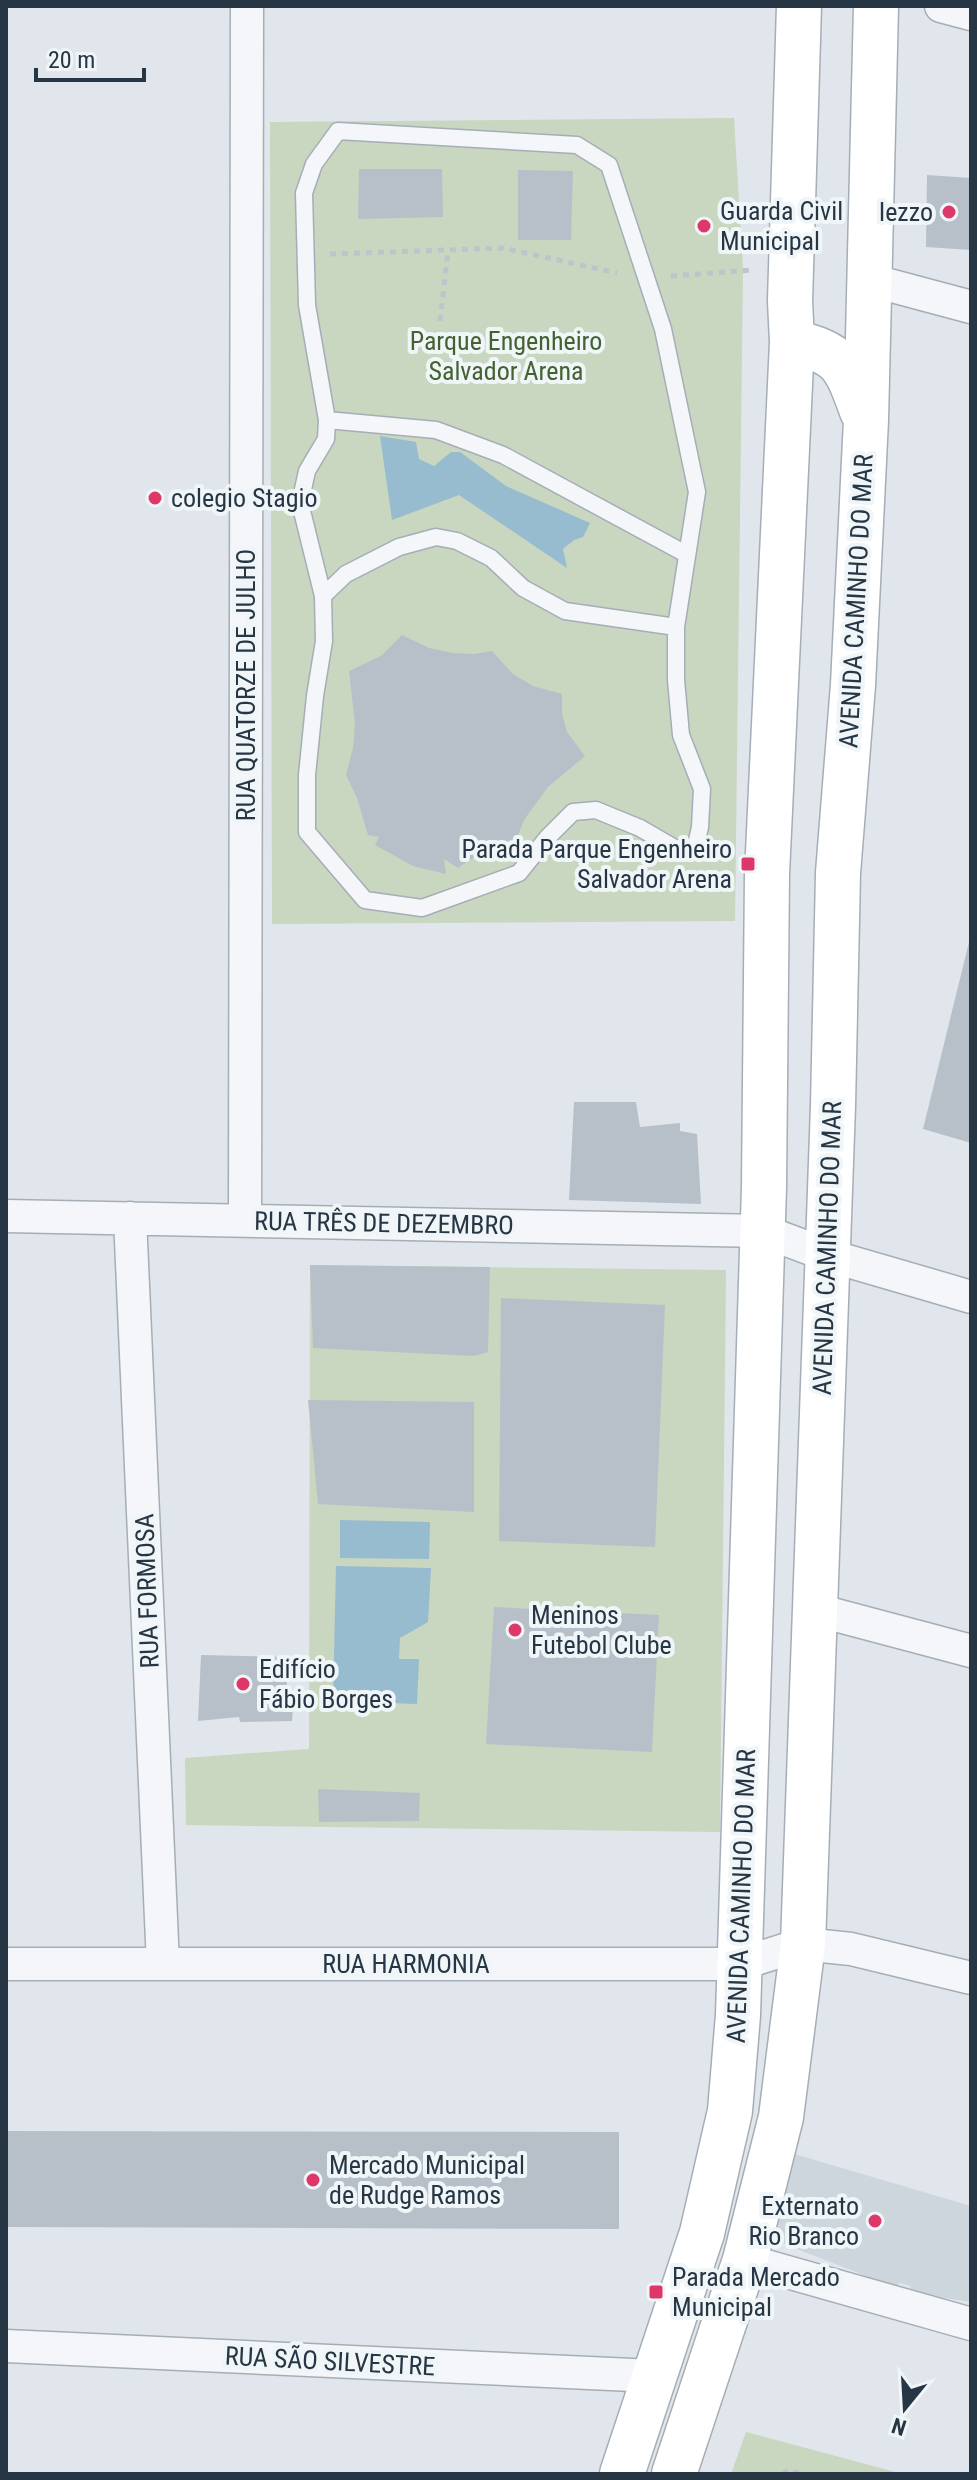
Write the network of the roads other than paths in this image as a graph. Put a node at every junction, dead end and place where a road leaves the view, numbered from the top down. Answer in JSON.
{"nodes":[{"id":1,"x":247,"y":6,"type":"edge"},
{"id":2,"x":799,"y":6,"type":"edge"},
{"id":3,"x":876,"y":6,"type":"edge"},
{"id":4,"x":941,"y":6,"type":"edge"},
{"id":5,"x":971,"y":14,"type":"edge"},
{"id":6,"x":870,"y":280,"type":"junction"},
{"id":7,"x":971,"y":307,"type":"edge"},
{"id":8,"x":792,"y":342,"type":"junction"},
{"id":9,"x":327,"y":420,"type":"junction"},
{"id":10,"x":866,"y":420,"type":"junction"},
{"id":11,"x":686,"y":554,"type":"junction"},
{"id":12,"x":323,"y":596,"type":"junction"},
{"id":13,"x":676,"y":627,"type":"junction"},
{"id":14,"x":6,"y":1216,"type":"edge"},
{"id":15,"x":130,"y":1218,"type":"junction"},
{"id":16,"x":245,"y":1219,"type":"junction"},
{"id":17,"x":763,"y":1231,"type":"junction"},
{"id":18,"x":827,"y":1255,"type":"junction"},
{"id":19,"x":971,"y":1297,"type":"edge"},
{"id":20,"x":813,"y":1609,"type":"junction"},
{"id":21,"x":971,"y":1651,"type":"edge"},
{"id":22,"x":803,"y":1944,"type":"junction"},
{"id":23,"x":6,"y":1964,"type":"edge"},
{"id":24,"x":163,"y":1964,"type":"junction"},
{"id":25,"x":740,"y":1964,"type":"junction"},
{"id":26,"x":971,"y":1978,"type":"edge"},
{"id":27,"x":745,"y":2260,"type":"junction"},
{"id":28,"x":971,"y":2324,"type":"edge"},
{"id":29,"x":6,"y":2346,"type":"edge"},
{"id":30,"x":654,"y":2376,"type":"junction"},
{"id":31,"x":678,"y":2471,"type":"edge"},
{"id":32,"x":622,"y":2474,"type":"edge"}],
"edges":[{"from":1,"to":16,"type":"street","name":"RUA QUATORZE DE JULHO"},
{"from":2,"to":8,"type":"main road","name":"AVENIDA CAMINHO DO MAR"},
{"from":3,"to":6,"type":"main road","name":"AVENIDA CAMINHO DO MAR"},
{"from":4,"to":5,"type":"street"},
{"from":6,"to":7,"type":"street"},
{"from":6,"to":10,"type":"main road","name":"AVENIDA CAMINHO DO MAR"},
{"from":8,"to":10,"type":"main road"},
{"from":8,"to":17,"type":"main road","name":"AVENIDA CAMINHO DO MAR"},
{"from":9,"to":11,"type":"lane"},
{"from":9,"to":11,"type":"lane"},
{"from":9,"to":12,"type":"lane"},
{"from":10,"to":18,"type":"main road","name":"AVENIDA CAMINHO DO MAR"},
{"from":11,"to":13,"type":"lane"},
{"from":12,"to":13,"type":"lane"},
{"from":12,"to":13,"type":"lane"},
{"from":14,"to":15,"type":"street","name":"RUA TRÊS DE DEZEMBRO"},
{"from":15,"to":16,"type":"street","name":"RUA TRÊS DE DEZEMBRO"},
{"from":15,"to":24,"type":"street","name":"RUA FORMOSA"},
{"from":16,"to":17,"type":"street","name":"RUA TRÊS DE DEZEMBRO"},
{"from":17,"to":18,"type":"street","name":"RUA TRÊS DE DEZEMBRO"},
{"from":17,"to":25,"type":"main road","name":"AVENIDA CAMINHO DO MAR"},
{"from":18,"to":19,"type":"street","name":"RUA TRÊS DE DEZEMBRO"},
{"from":18,"to":20,"type":"main road","name":"AVENIDA CAMINHO DO MAR"},
{"from":20,"to":21,"type":"street"},
{"from":20,"to":22,"type":"main road","name":"AVENIDA CAMINHO DO MAR"},
{"from":22,"to":25,"type":"street","name":"RUA HARMONIA"},
{"from":22,"to":26,"type":"street"},
{"from":22,"to":27,"type":"main road","name":"AVENIDA CAMINHO DO MAR"},
{"from":23,"to":24,"type":"street","name":"RUA HARMONIA"},
{"from":24,"to":25,"type":"street","name":"RUA HARMONIA"},
{"from":25,"to":30,"type":"main road","name":"AVENIDA CAMINHO DO MAR"},
{"from":27,"to":28,"type":"street"},
{"from":27,"to":31,"type":"main road","name":"AVENIDA CAMINHO DO MAR"},
{"from":29,"to":30,"type":"street","name":"RUA SÃO SILVESTRE"},
{"from":30,"to":32,"type":"main road","name":"AVENIDA CAMINHO DO MAR"}]}
